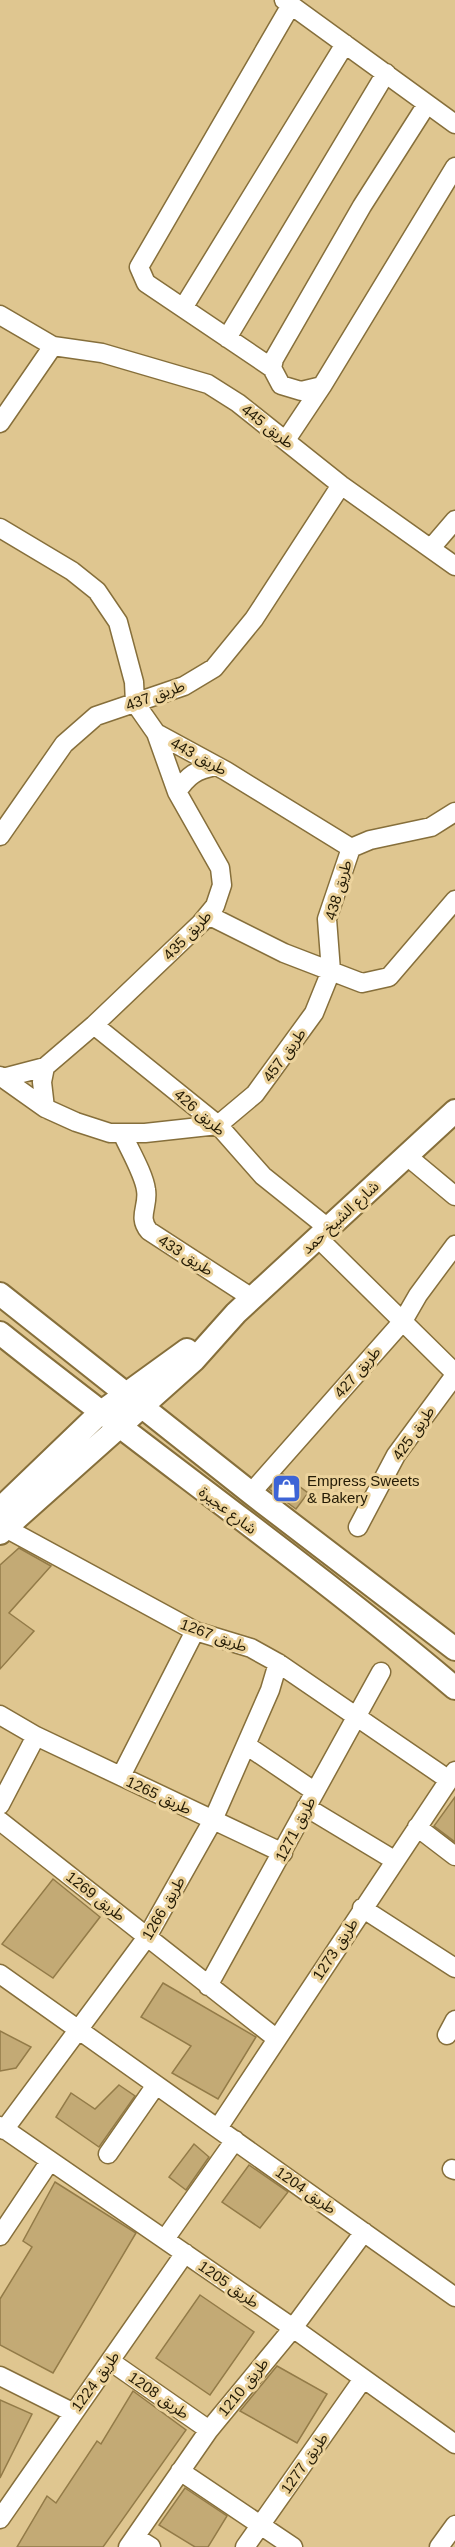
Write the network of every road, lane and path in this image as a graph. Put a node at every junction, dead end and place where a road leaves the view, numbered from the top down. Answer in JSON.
{"nodes":[{"id":1,"x":288,"y":2,"type":"edge"},
{"id":2,"x":345,"y":44,"type":"junction"},
{"id":3,"x":386,"y":73,"type":"junction"},
{"id":4,"x":427,"y":104,"type":"junction"},
{"id":5,"x":455,"y":124,"type":"edge"},
{"id":6,"x":455,"y":167,"type":"edge"},
{"id":7,"x":183,"y":308,"type":"junction"},
{"id":8,"x":0,"y":315,"type":"edge"},
{"id":9,"x":227,"y":338,"type":"junction"},
{"id":10,"x":53,"y":346,"type":"junction"},
{"id":11,"x":272,"y":368,"type":"junction"},
{"id":12,"x":322,"y":386,"type":"junction"},
{"id":13,"x":0,"y":423,"type":"edge"},
{"id":14,"x":286,"y":440,"type":"junction"},
{"id":15,"x":341,"y":485,"type":"junction"},
{"id":16,"x":455,"y":520,"type":"edge"},
{"id":17,"x":0,"y":528,"type":"edge"},
{"id":18,"x":431,"y":548,"type":"junction"},
{"id":19,"x":455,"y":566,"type":"edge"},
{"id":20,"x":135,"y":703,"type":"junction"},
{"id":21,"x":156,"y":733,"type":"junction"},
{"id":22,"x":216,"y":766,"type":"junction"},
{"id":23,"x":177,"y":792,"type":"junction"},
{"id":24,"x":455,"y":812,"type":"edge"},
{"id":25,"x":5,"y":815,"type":"edge"},
{"id":26,"x":0,"y":836,"type":"edge"},
{"id":27,"x":351,"y":848,"type":"junction"},
{"id":28,"x":455,"y":900,"type":"edge"},
{"id":29,"x":208,"y":915,"type":"junction"},
{"id":30,"x":331,"y":971,"type":"junction"},
{"id":31,"x":94,"y":1025,"type":"junction"},
{"id":32,"x":45,"y":1067,"type":"junction"},
{"id":33,"x":2,"y":1077,"type":"edge"},
{"id":34,"x":45,"y":1108,"type":"junction"},
{"id":35,"x":455,"y":1110,"type":"edge"},
{"id":36,"x":218,"y":1125,"type":"junction"},
{"id":37,"x":122,"y":1133,"type":"junction"},
{"id":38,"x":406,"y":1156,"type":"junction"},
{"id":39,"x":455,"y":1196,"type":"edge"},
{"id":40,"x":323,"y":1233,"type":"junction"},
{"id":41,"x":455,"y":1245,"type":"edge"},
{"id":42,"x":0,"y":1294,"type":"edge"},
{"id":43,"x":252,"y":1298,"type":"junction"},
{"id":44,"x":403,"y":1321,"type":"junction"},
{"id":45,"x":0,"y":1333,"type":"edge"},
{"id":46,"x":455,"y":1374,"type":"edge"},
{"id":47,"x":134,"y":1401,"type":"junction"},
{"id":48,"x":100,"y":1413,"type":"junction"},
{"id":49,"x":118,"y":1428,"type":"junction"},
{"id":50,"x":251,"y":1493,"type":"junction"},
{"id":51,"x":1,"y":1524,"type":"edge"},
{"id":52,"x":358,"y":1527,"type":"dead end"},
{"id":53,"x":195,"y":1631,"type":"junction"},
{"id":54,"x":454,"y":1647,"type":"edge"},
{"id":55,"x":278,"y":1663,"type":"junction"},
{"id":56,"x":381,"y":1672,"type":"dead end"},
{"id":57,"x":455,"y":1688,"type":"edge"},
{"id":58,"x":0,"y":1715,"type":"edge"},
{"id":59,"x":356,"y":1715,"type":"junction"},
{"id":60,"x":36,"y":1736,"type":"junction"},
{"id":61,"x":246,"y":1745,"type":"junction"},
{"id":62,"x":452,"y":1775,"type":"edge"},
{"id":63,"x":121,"y":1776,"type":"junction"},
{"id":64,"x":310,"y":1799,"type":"junction"},
{"id":65,"x":0,"y":1806,"type":"edge"},
{"id":66,"x":213,"y":1820,"type":"junction"},
{"id":67,"x":0,"y":1821,"type":"edge"},
{"id":68,"x":417,"y":1827,"type":"junction"},
{"id":69,"x":283,"y":1853,"type":"junction"},
{"id":70,"x":455,"y":1856,"type":"edge"},
{"id":71,"x":394,"y":1860,"type":"junction"},
{"id":72,"x":362,"y":1908,"type":"junction"},
{"id":73,"x":147,"y":1937,"type":"junction"},
{"id":74,"x":455,"y":1968,"type":"edge"},
{"id":75,"x":0,"y":1974,"type":"edge"},
{"id":76,"x":208,"y":1986,"type":"junction"},
{"id":77,"x":78,"y":2030,"type":"junction"},
{"id":78,"x":277,"y":2039,"type":"junction"},
{"id":79,"x":156,"y":2085,"type":"junction"},
{"id":80,"x":2,"y":2128,"type":"edge"},
{"id":81,"x":218,"y":2128,"type":"junction"},
{"id":82,"x":235,"y":2140,"type":"junction"},
{"id":83,"x":108,"y":2154,"type":"dead end"},
{"id":84,"x":50,"y":2161,"type":"junction"},
{"id":85,"x":364,"y":2232,"type":"junction"},
{"id":86,"x":0,"y":2236,"type":"edge"},
{"id":87,"x":165,"y":2239,"type":"junction"},
{"id":88,"x":185,"y":2253,"type":"junction"},
{"id":89,"x":455,"y":2297,"type":"edge"},
{"id":90,"x":293,"y":2328,"type":"junction"},
{"id":91,"x":110,"y":2361,"type":"junction"},
{"id":92,"x":0,"y":2376,"type":"edge"},
{"id":93,"x":363,"y":2379,"type":"junction"},
{"id":94,"x":72,"y":2412,"type":"junction"},
{"id":95,"x":209,"y":2430,"type":"junction"},
{"id":96,"x":455,"y":2444,"type":"edge"},
{"id":97,"x":180,"y":2471,"type":"junction"},
{"id":98,"x":2,"y":2512,"type":"edge"},
{"id":99,"x":261,"y":2524,"type":"junction"},
{"id":100,"x":455,"y":2525,"type":"edge"},
{"id":101,"x":138,"y":2544,"type":"edge"},
{"id":102,"x":245,"y":2547,"type":"edge"},
{"id":103,"x":293,"y":2547,"type":"edge"},
{"id":104,"x":439,"y":2547,"type":"edge"}],
"edges":[{"from":1,"to":2,"type":"street"},
{"from":1,"to":7,"type":"street"},
{"from":2,"to":3,"type":"street"},
{"from":2,"to":7,"type":"street"},
{"from":3,"to":4,"type":"street"},
{"from":3,"to":9,"type":"street"},
{"from":4,"to":5,"type":"street"},
{"from":4,"to":11,"type":"street"},
{"from":6,"to":12,"type":"street"},
{"from":7,"to":9,"type":"street"},
{"from":8,"to":10,"type":"street"},
{"from":9,"to":11,"type":"street"},
{"from":10,"to":13,"type":"street"},
{"from":10,"to":14,"type":"street","name":"طريق 445"},
{"from":11,"to":12,"type":"street"},
{"from":12,"to":14,"type":"street"},
{"from":14,"to":15,"type":"street","name":"طريق 445"},
{"from":15,"to":18,"type":"street","name":"طريق 445"},
{"from":15,"to":20,"type":"street","name":"طريق 437"},
{"from":16,"to":18,"type":"street"},
{"from":17,"to":20,"type":"street","name":"طريق 443"},
{"from":18,"to":19,"type":"street","name":"طريق 445"},
{"from":20,"to":21,"type":"street","name":"طريق 443"},
{"from":20,"to":25,"type":"street","name":"طريق 437"},
{"from":21,"to":22,"type":"street","name":"طريق 443"},
{"from":21,"to":23,"type":"street","name":"طريق 435"},
{"from":22,"to":23,"type":"street"},
{"from":22,"to":27,"type":"street","name":"طريق 443"},
{"from":23,"to":29,"type":"street","name":"طريق 435"},
{"from":24,"to":27,"type":"street","name":"طريق 438"},
{"from":25,"to":26,"type":"street","name":"طريق 437"},
{"from":27,"to":30,"type":"street","name":"طريق 438"},
{"from":28,"to":30,"type":"street"},
{"from":29,"to":30,"type":"street"},
{"from":29,"to":31,"type":"street","name":"طريق 435"},
{"from":30,"to":36,"type":"street","name":"طريق 457"},
{"from":31,"to":32,"type":"street","name":"طريق 435"},
{"from":31,"to":36,"type":"street","name":"طريق 426"},
{"from":32,"to":33,"type":"street","name":"طريق 435"},
{"from":32,"to":34,"type":"street"},
{"from":33,"to":34,"type":"street"},
{"from":34,"to":37,"type":"street"},
{"from":35,"to":38,"type":"street","name":"شارع الشيخ حمد"},
{"from":36,"to":37,"type":"street"},
{"from":36,"to":40,"type":"street","name":"طريق 426"},
{"from":37,"to":43,"type":"street","name":"طريق 433"},
{"from":38,"to":39,"type":"street"},
{"from":38,"to":40,"type":"street","name":"شارع الشيخ حمد"},
{"from":40,"to":43,"type":"street","name":"شارع الشيخ حمد"},
{"from":40,"to":44,"type":"street","name":"طريق 426"},
{"from":41,"to":44,"type":"street","name":"طريق 427"},
{"from":42,"to":47,"type":"street","name":"شارع عجيرة"},
{"from":43,"to":47,"type":"street","name":"شارع الشيخ حمد"},
{"from":44,"to":46,"type":"street","name":"طريق 426"},
{"from":44,"to":50,"type":"street","name":"طريق 427"},
{"from":45,"to":48,"type":"street","name":"شارع عجيرة"},
{"from":46,"to":52,"type":"street","name":"طريق 425"},
{"from":47,"to":48,"type":"street","name":"شارع الشيخ حمد"},
{"from":47,"to":49,"type":"street","name":"شارع الشيخ حمد"},
{"from":47,"to":50,"type":"street","name":"شارع عجيرة"},
{"from":48,"to":49,"type":"street","name":"شارع عجيرة"},
{"from":48,"to":51,"type":"street","name":"شارع الشيخ حمد"},
{"from":49,"to":51,"type":"street","name":"شارع الشيخ حمد"},
{"from":49,"to":57,"type":"street","name":"شارع عجيرة"},
{"from":50,"to":54,"type":"street","name":"شارع عجيرة"},
{"from":51,"to":53,"type":"street","name":"طريق 1267"},
{"from":53,"to":55,"type":"street","name":"طريق 1267"},
{"from":53,"to":63,"type":"street"},
{"from":55,"to":59,"type":"street","name":"طريق 1267"},
{"from":55,"to":61,"type":"street","name":"طريق 1266"},
{"from":56,"to":59,"type":"street","name":"طريق 1271"},
{"from":58,"to":60,"type":"street","name":"طريق 1265"},
{"from":59,"to":62,"type":"street","name":"طريق 1267"},
{"from":59,"to":64,"type":"street","name":"طريق 1271"},
{"from":60,"to":63,"type":"street","name":"طريق 1265"},
{"from":60,"to":65,"type":"street"},
{"from":61,"to":64,"type":"street"},
{"from":61,"to":66,"type":"street","name":"طريق 1266"},
{"from":62,"to":68,"type":"street","name":"طريق 1273"},
{"from":63,"to":66,"type":"street","name":"طريق 1265"},
{"from":64,"to":69,"type":"street","name":"طريق 1271"},
{"from":64,"to":71,"type":"street"},
{"from":66,"to":69,"type":"street","name":"طريق 1265"},
{"from":66,"to":73,"type":"street","name":"طريق 1266"},
{"from":67,"to":73,"type":"street","name":"طريق 1269"},
{"from":68,"to":70,"type":"street"},
{"from":68,"to":71,"type":"street","name":"طريق 1273"},
{"from":69,"to":76,"type":"street","name":"طريق 1271"},
{"from":71,"to":72,"type":"street","name":"طريق 1273"},
{"from":72,"to":74,"type":"street"},
{"from":72,"to":78,"type":"street","name":"طريق 1273"},
{"from":73,"to":76,"type":"street","name":"طريق 1269"},
{"from":73,"to":77,"type":"street","name":"طريق 1266"},
{"from":75,"to":77,"type":"street","name":"طريق 1204"},
{"from":76,"to":78,"type":"street","name":"طريق 1269"},
{"from":77,"to":79,"type":"street","name":"طريق 1204"},
{"from":77,"to":80,"type":"street","name":"طريق 1266"},
{"from":78,"to":81,"type":"street","name":"طريق 1273"},
{"from":79,"to":81,"type":"street","name":"طريق 1204"},
{"from":79,"to":83,"type":"street"},
{"from":80,"to":84,"type":"street","name":"طريق 1205"},
{"from":81,"to":82,"type":"street","name":"طريق 1204"},
{"from":82,"to":85,"type":"street","name":"طريق 1204"},
{"from":82,"to":87,"type":"street"},
{"from":84,"to":86,"type":"street"},
{"from":84,"to":87,"type":"street","name":"طريق 1205"},
{"from":85,"to":89,"type":"street","name":"طريق 1204"},
{"from":85,"to":90,"type":"street","name":"طريق 1210"},
{"from":87,"to":88,"type":"street","name":"طريق 1205"},
{"from":88,"to":90,"type":"street","name":"طريق 1205"},
{"from":88,"to":91,"type":"street","name":"طريق 1224"},
{"from":90,"to":93,"type":"street","name":"طريق 1205"},
{"from":90,"to":95,"type":"street","name":"طريق 1210"},
{"from":91,"to":94,"type":"street","name":"طريق 1224"},
{"from":91,"to":95,"type":"street","name":"طريق 1208"},
{"from":92,"to":94,"type":"street"},
{"from":93,"to":96,"type":"street","name":"طريق 1205"},
{"from":93,"to":99,"type":"street","name":"طريق 1277"},
{"from":94,"to":98,"type":"street","name":"طريق 1224"},
{"from":95,"to":97,"type":"street","name":"طريق 1210"},
{"from":97,"to":99,"type":"street"},
{"from":97,"to":101,"type":"street","name":"طريق 1210"},
{"from":99,"to":102,"type":"street","name":"طريق 1277"},
{"from":99,"to":103,"type":"street"},
{"from":100,"to":104,"type":"street"}]}
